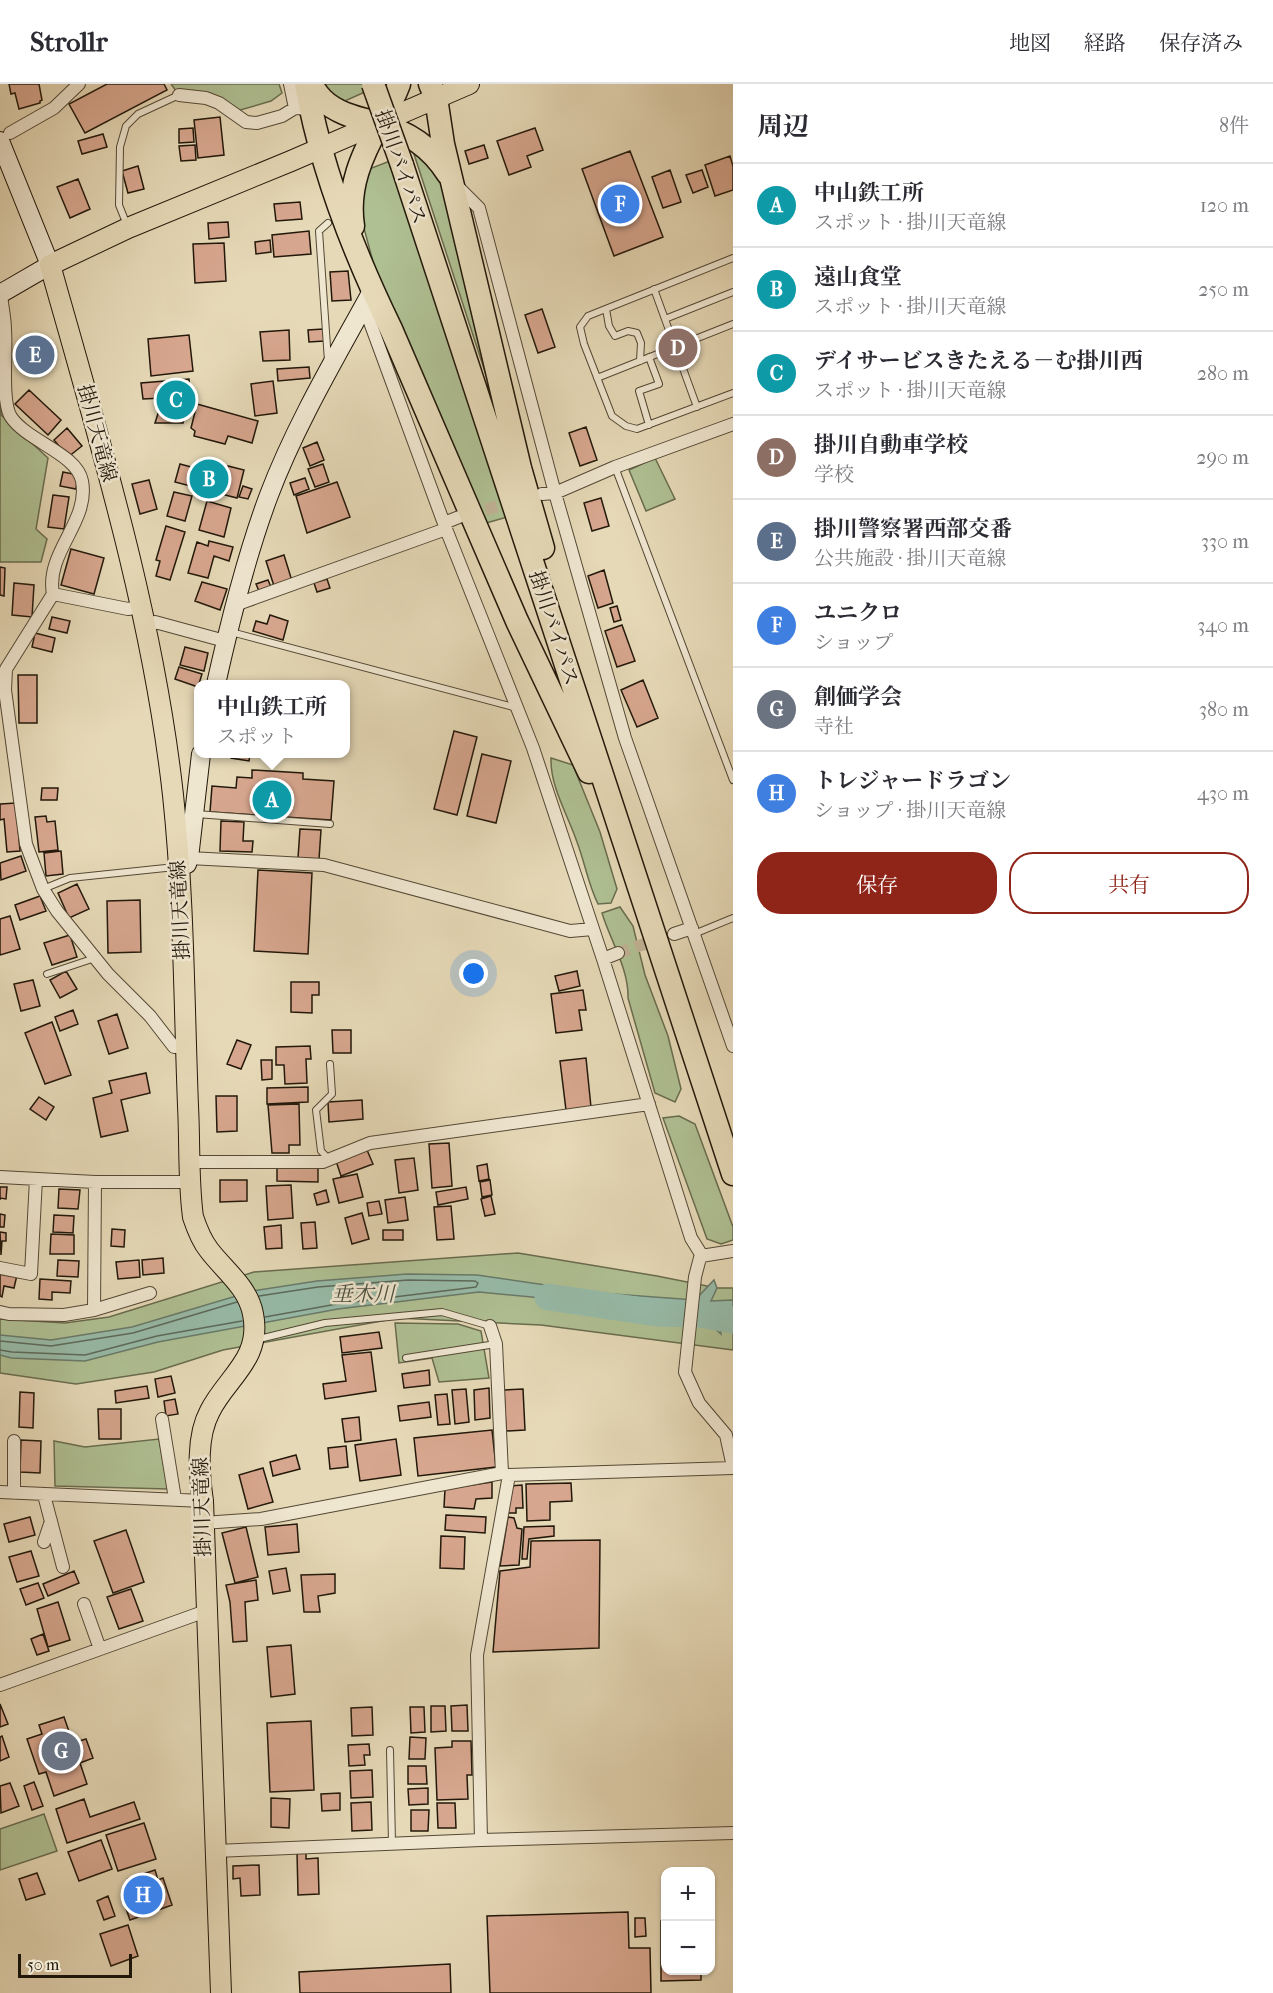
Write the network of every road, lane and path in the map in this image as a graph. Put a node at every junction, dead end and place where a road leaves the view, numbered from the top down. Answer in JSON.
{"nodes":[{"id":1,"x":79,"y":84,"type":"edge"},
{"id":2,"x":290,"y":84,"type":"edge"},
{"id":3,"x":306,"y":84,"type":"edge"},
{"id":4,"x":311,"y":84,"type":"edge"},
{"id":5,"x":373,"y":84,"type":"edge"},
{"id":6,"x":399,"y":84,"type":"edge"},
{"id":7,"x":469,"y":84,"type":"edge"},
{"id":8,"x":433,"y":91,"type":"edge"},
{"id":9,"x":179,"y":95,"type":"joint"},
{"id":10,"x":303,"y":108,"type":"junction"},
{"id":11,"x":379,"y":123,"type":"junction"},
{"id":12,"x":5,"y":137,"type":"edge"},
{"id":13,"x":319,"y":148,"type":"junction"},
{"id":14,"x":453,"y":182,"type":"junction"},
{"id":15,"x":328,"y":223,"type":"dead end"},
{"id":16,"x":128,"y":228,"type":"junction"},
{"id":17,"x":357,"y":251,"type":"junction"},
{"id":18,"x":733,"y":258,"type":"edge"},
{"id":19,"x":50,"y":265,"type":"junction"},
{"id":20,"x":654,"y":289,"type":"junction"},
{"id":21,"x":733,"y":292,"type":"edge"},
{"id":22,"x":0,"y":294,"type":"edge"},
{"id":23,"x":368,"y":298,"type":"junction"},
{"id":24,"x":606,"y":309,"type":"junction"},
{"id":25,"x":665,"y":319,"type":"junction"},
{"id":26,"x":733,"y":324,"type":"edge"},
{"id":27,"x":675,"y":347,"type":"junction"},
{"id":28,"x":649,"y":357,"type":"junction"},
{"id":29,"x":640,"y":361,"type":"junction"},
{"id":30,"x":329,"y":371,"type":"junction"},
{"id":31,"x":597,"y":378,"type":"junction"},
{"id":32,"x":733,"y":393,"type":"edge"},
{"id":33,"x":697,"y":407,"type":"junction"},
{"id":34,"x":733,"y":424,"type":"edge"},
{"id":35,"x":649,"y":425,"type":"junction"},
{"id":36,"x":615,"y":467,"type":"junction"},
{"id":37,"x":555,"y":493,"type":"junction"},
{"id":38,"x":542,"y":494,"type":"dead end"},
{"id":39,"x":459,"y":517,"type":"tunnel mouth"},
{"id":40,"x":445,"y":526,"type":"junction"},
{"id":41,"x":53,"y":594,"type":"junction"},
{"id":42,"x":234,"y":605,"type":"junction"},
{"id":43,"x":142,"y":616,"type":"junction"},
{"id":44,"x":227,"y":636,"type":"junction"},
{"id":45,"x":217,"y":680,"type":"edge"},
{"id":46,"x":518,"y":708,"type":"junction"},
{"id":47,"x":201,"y":758,"type":"edge"},
{"id":48,"x":733,"y":780,"type":"edge"},
{"id":49,"x":195,"y":814,"type":"junction"},
{"id":50,"x":330,"y":824,"type":"dead end"},
{"id":51,"x":629,"y":855,"type":"junction"},
{"id":52,"x":184,"y":862,"type":"junction"},
{"id":53,"x":43,"y":889,"type":"junction"},
{"id":54,"x":733,"y":918,"type":"edge"},
{"id":55,"x":593,"y":929,"type":"junction"},
{"id":56,"x":693,"y":931,"type":"junction"},
{"id":57,"x":674,"y":934,"type":"tunnel mouth"},
{"id":58,"x":618,"y":953,"type":"tunnel mouth"},
{"id":59,"x":96,"y":958,"type":"junction"},
{"id":60,"x":603,"y":958,"type":"junction"},
{"id":61,"x":47,"y":974,"type":"dead end"},
{"id":62,"x":186,"y":1046,"type":"junction"},
{"id":63,"x":733,"y":1046,"type":"edge"},
{"id":64,"x":330,"y":1064,"type":"dead end"},
{"id":65,"x":649,"y":1104,"type":"junction"},
{"id":66,"x":329,"y":1160,"type":"junction"},
{"id":67,"x":190,"y":1172,"type":"junction"},
{"id":68,"x":733,"y":1174,"type":"edge"},
{"id":69,"x":0,"y":1177,"type":"edge"},
{"id":70,"x":36,"y":1179,"type":"junction"},
{"id":71,"x":95,"y":1182,"type":"junction"},
{"id":72,"x":733,"y":1251,"type":"edge"},
{"id":73,"x":701,"y":1256,"type":"junction"},
{"id":74,"x":0,"y":1268,"type":"edge"},
{"id":75,"x":150,"y":1293,"type":"dead end"},
{"id":76,"x":94,"y":1310,"type":"junction"},
{"id":77,"x":0,"y":1312,"type":"edge"},
{"id":78,"x":490,"y":1326,"type":"joint"},
{"id":79,"x":253,"y":1339,"type":"junction"},
{"id":80,"x":496,"y":1344,"type":"junction"},
{"id":81,"x":406,"y":1358,"type":"dead end"},
{"id":82,"x":162,"y":1419,"type":"dead end"},
{"id":83,"x":14,"y":1441,"type":"dead end"},
{"id":84,"x":733,"y":1467,"type":"edge"},
{"id":85,"x":505,"y":1474,"type":"junction"},
{"id":86,"x":0,"y":1492,"type":"edge"},
{"id":87,"x":14,"y":1493,"type":"junction"},
{"id":88,"x":44,"y":1495,"type":"junction"},
{"id":89,"x":176,"y":1499,"type":"junction"},
{"id":90,"x":203,"y":1501,"type":"junction"},
{"id":91,"x":51,"y":1521,"type":"junction"},
{"id":92,"x":203,"y":1522,"type":"junction"},
{"id":93,"x":44,"y":1542,"type":"dead end"},
{"id":94,"x":63,"y":1567,"type":"dead end"},
{"id":95,"x":84,"y":1604,"type":"dead end"},
{"id":96,"x":206,"y":1611,"type":"junction"},
{"id":97,"x":100,"y":1649,"type":"junction"},
{"id":98,"x":0,"y":1685,"type":"edge"},
{"id":99,"x":390,"y":1750,"type":"dead end"},
{"id":100,"x":733,"y":1833,"type":"edge"},
{"id":101,"x":481,"y":1840,"type":"junction"},
{"id":102,"x":392,"y":1843,"type":"junction"},
{"id":103,"x":216,"y":1851,"type":"junction"},
{"id":104,"x":220,"y":1993,"type":"edge"}],
"edges":[{"from":1,"to":12,"type":"street"},
{"from":2,"to":10,"type":"street"},
{"from":3,"to":10,"type":"highway"},
{"from":4,"to":11,"type":"highway"},
{"from":5,"to":51,"type":"highway","name":"掛川バイパス","bridge":true},
{"from":6,"to":11,"type":"highway"},
{"from":7,"to":8,"type":"main road"},
{"from":8,"to":11,"type":"main road"},
{"from":8,"to":14,"type":"highway"},
{"from":9,"to":10,"type":"street"},
{"from":9,"to":16,"type":"lane"},
{"from":10,"to":13,"type":"highway"},
{"from":11,"to":13,"type":"main road"},
{"from":11,"to":14,"type":"highway"},
{"from":11,"to":17,"type":"highway"},
{"from":12,"to":19,"type":"street"},
{"from":13,"to":16,"type":"main road"},
{"from":13,"to":17,"type":"highway"},
{"from":14,"to":37,"type":"street"},
{"from":14,"to":51,"type":"highway"},
{"from":15,"to":30,"type":"lane"},
{"from":16,"to":19,"type":"main road"},
{"from":17,"to":23,"type":"highway"},
{"from":18,"to":20,"type":"lane"},
{"from":19,"to":22,"type":"street"},
{"from":19,"to":43,"type":"main road","name":"掛川天竜線"},
{"from":20,"to":24,"type":"lane"},
{"from":20,"to":25,"type":"lane"},
{"from":21,"to":25,"type":"lane"},
{"from":22,"to":41,"type":"street"},
{"from":23,"to":30,"type":"street"},
{"from":23,"to":40,"type":"street"},
{"from":23,"to":51,"type":"highway"},
{"from":24,"to":29,"type":"lane"},
{"from":24,"to":31,"type":"lane"},
{"from":25,"to":27,"type":"lane"},
{"from":26,"to":27,"type":"lane"},
{"from":27,"to":28,"type":"lane"},
{"from":27,"to":33,"type":"lane"},
{"from":28,"to":29,"type":"lane"},
{"from":28,"to":35,"type":"lane"},
{"from":29,"to":31,"type":"lane"},
{"from":30,"to":42,"type":"street"},
{"from":31,"to":35,"type":"lane"},
{"from":32,"to":33,"type":"lane"},
{"from":33,"to":35,"type":"lane"},
{"from":34,"to":36,"type":"street"},
{"from":36,"to":37,"type":"street"},
{"from":36,"to":48,"type":"lane"},
{"from":37,"to":38,"type":"street"},
{"from":37,"to":56,"type":"street"},
{"from":39,"to":40,"type":"street"},
{"from":40,"to":42,"type":"street"},
{"from":40,"to":46,"type":"street"},
{"from":41,"to":43,"type":"street"},
{"from":41,"to":53,"type":"street"},
{"from":42,"to":44,"type":"street"},
{"from":43,"to":44,"type":"street"},
{"from":43,"to":52,"type":"main road","name":"掛川天竜線"},
{"from":44,"to":45,"type":"street"},
{"from":44,"to":46,"type":"lane"},
{"from":46,"to":55,"type":"street"},
{"from":47,"to":49,"type":"street"},
{"from":49,"to":50,"type":"lane"},
{"from":49,"to":52,"type":"street"},
{"from":51,"to":68,"type":"highway","name":"掛川バイパス"},
{"from":52,"to":53,"type":"lane"},
{"from":52,"to":55,"type":"street"},
{"from":52,"to":62,"type":"main road","name":"掛川天竜線"},
{"from":53,"to":59,"type":"street"},
{"from":54,"to":56,"type":"lane"},
{"from":55,"to":60,"type":"street"},
{"from":56,"to":57,"type":"street"},
{"from":56,"to":63,"type":"street"},
{"from":58,"to":60,"type":"street"},
{"from":59,"to":61,"type":"lane"},
{"from":59,"to":62,"type":"street"},
{"from":60,"to":65,"type":"street"},
{"from":62,"to":67,"type":"main road","name":"掛川天竜線"},
{"from":64,"to":66,"type":"lane"},
{"from":65,"to":66,"type":"street"},
{"from":65,"to":73,"type":"street"},
{"from":66,"to":67,"type":"street"},
{"from":67,"to":71,"type":"street"},
{"from":67,"to":79,"type":"main road","name":"掛川天竜線"},
{"from":69,"to":70,"type":"street"},
{"from":70,"to":71,"type":"street"},
{"from":70,"to":74,"type":"street"},
{"from":71,"to":76,"type":"street"},
{"from":72,"to":73,"type":"street"},
{"from":73,"to":84,"type":"street"},
{"from":75,"to":76,"type":"street"},
{"from":76,"to":77,"type":"street"},
{"from":78,"to":79,"type":"lane"},
{"from":78,"to":80,"type":"street"},
{"from":79,"to":90,"type":"main road","name":"掛川天竜線"},
{"from":80,"to":81,"type":"lane"},
{"from":80,"to":85,"type":"street"},
{"from":82,"to":89,"type":"street"},
{"from":83,"to":87,"type":"street"},
{"from":84,"to":85,"type":"street"},
{"from":85,"to":92,"type":"street"},
{"from":85,"to":101,"type":"street"},
{"from":86,"to":87,"type":"street"},
{"from":87,"to":88,"type":"street"},
{"from":88,"to":89,"type":"street"},
{"from":88,"to":91,"type":"street"},
{"from":89,"to":90,"type":"street"},
{"from":90,"to":92,"type":"main road","name":"掛川天竜線"},
{"from":91,"to":93,"type":"street"},
{"from":91,"to":94,"type":"street"},
{"from":92,"to":96,"type":"main road","name":"掛川天竜線"},
{"from":95,"to":97,"type":"street"},
{"from":96,"to":97,"type":"street"},
{"from":96,"to":103,"type":"main road","name":"掛川天竜線"},
{"from":97,"to":98,"type":"street"},
{"from":99,"to":102,"type":"lane"},
{"from":100,"to":101,"type":"street"},
{"from":101,"to":102,"type":"street"},
{"from":102,"to":103,"type":"street"},
{"from":103,"to":104,"type":"main road","name":"掛川天竜線"}]}
